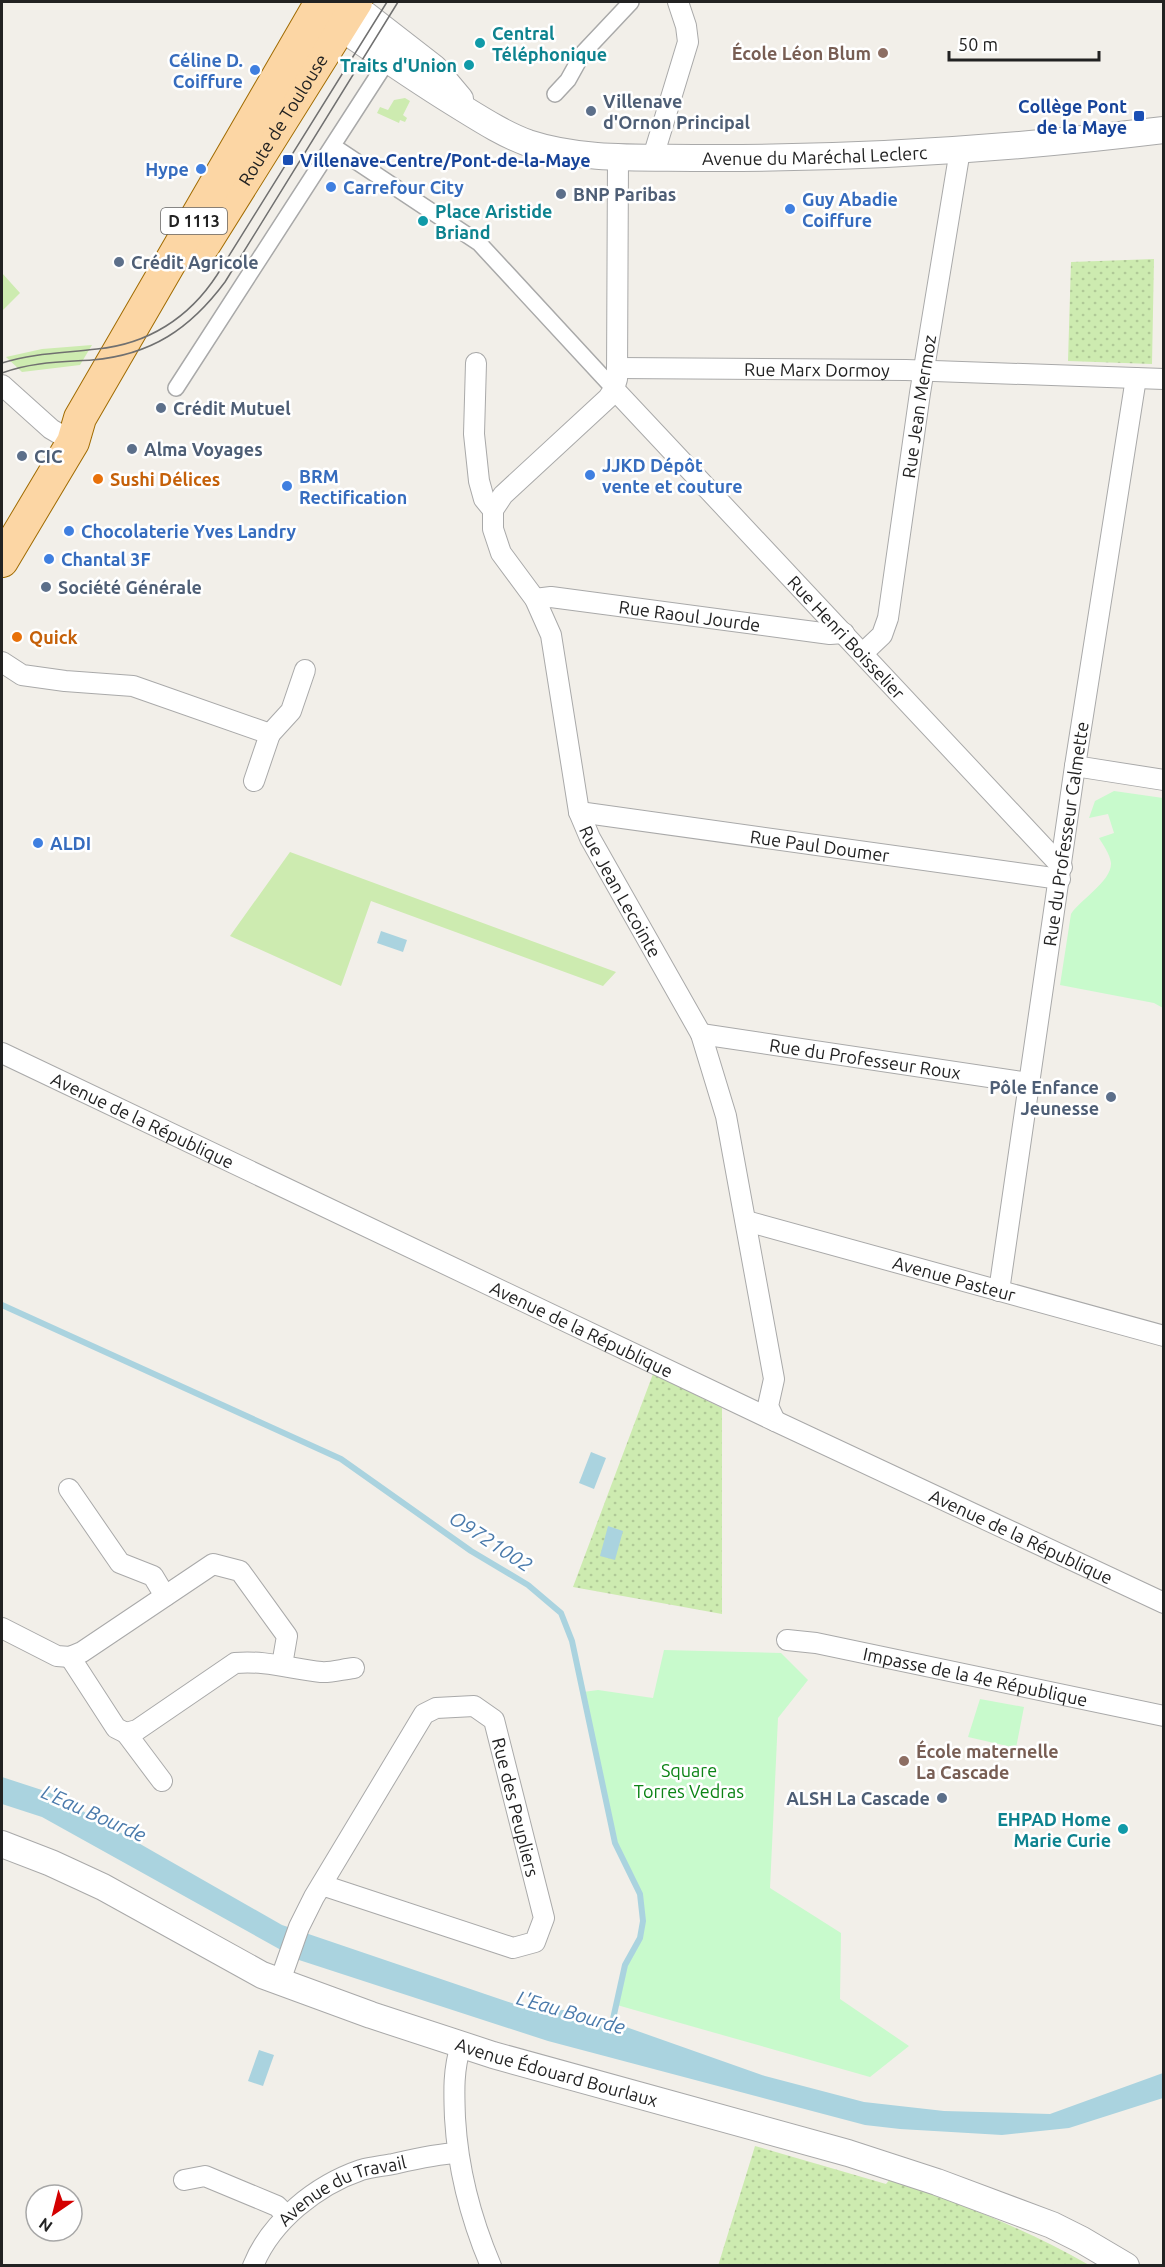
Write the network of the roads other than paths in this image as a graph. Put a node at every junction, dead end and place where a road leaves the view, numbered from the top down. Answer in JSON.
{"nodes":[{"id":1,"x":321,"y":2,"type":"edge"},
{"id":2,"x":631,"y":2,"type":"edge"},
{"id":3,"x":678,"y":2,"type":"edge"},
{"id":4,"x":346,"y":7,"type":"edge"},
{"id":5,"x":384,"y":66,"type":"dead end"},
{"id":6,"x":555,"y":94,"type":"dead end"},
{"id":7,"x":1164,"y":130,"type":"edge"},
{"id":8,"x":333,"y":146,"type":"junction"},
{"id":9,"x":960,"y":150,"type":"junction"},
{"id":10,"x":618,"y":156,"type":"junction"},
{"id":11,"x":652,"y":157,"type":"junction"},
{"id":12,"x":476,"y":363,"type":"dead end"},
{"id":13,"x":617,"y":368,"type":"junction"},
{"id":14,"x":924,"y":371,"type":"junction"},
{"id":15,"x":1136,"y":378,"type":"junction"},
{"id":16,"x":1164,"y":379,"type":"edge"},
{"id":17,"x":2,"y":385,"type":"edge"},
{"id":18,"x":176,"y":388,"type":"dead end"},
{"id":19,"x":615,"y":389,"type":"junction"},
{"id":20,"x":73,"y":442,"type":"junction"},
{"id":21,"x":493,"y":510,"type":"junction"},
{"id":22,"x":2,"y":561,"type":"edge"},
{"id":23,"x":535,"y":598,"type":"junction"},
{"id":24,"x":844,"y":633,"type":"junction"},
{"id":25,"x":863,"y":653,"type":"junction"},
{"id":26,"x":2,"y":662,"type":"edge"},
{"id":27,"x":305,"y":670,"type":"dead end"},
{"id":28,"x":270,"y":734,"type":"junction"},
{"id":29,"x":1075,"y":766,"type":"junction"},
{"id":30,"x":1164,"y":780,"type":"edge"},
{"id":31,"x":254,"y":781,"type":"dead end"},
{"id":32,"x":579,"y":812,"type":"junction"},
{"id":33,"x":1061,"y":873,"type":"junction"},
{"id":34,"x":701,"y":1034,"type":"junction"},
{"id":35,"x":2,"y":1053,"type":"edge"},
{"id":36,"x":1029,"y":1083,"type":"junction"},
{"id":37,"x":746,"y":1221,"type":"junction"},
{"id":38,"x":999,"y":1291,"type":"junction"},
{"id":39,"x":1164,"y":1336,"type":"edge"},
{"id":40,"x":775,"y":1421,"type":"junction"},
{"id":41,"x":69,"y":1489,"type":"dead end"},
{"id":42,"x":165,"y":1596,"type":"junction"},
{"id":43,"x":1164,"y":1603,"type":"edge"},
{"id":44,"x":2,"y":1628,"type":"edge"},
{"id":45,"x":787,"y":1640,"type":"dead end"},
{"id":46,"x":70,"y":1658,"type":"junction"},
{"id":47,"x":282,"y":1665,"type":"junction"},
{"id":48,"x":354,"y":1668,"type":"dead end"},
{"id":49,"x":1164,"y":1716,"type":"edge"},
{"id":50,"x":126,"y":1733,"type":"junction"},
{"id":51,"x":162,"y":1782,"type":"dead end"},
{"id":52,"x":2,"y":1844,"type":"edge"},
{"id":53,"x":322,"y":1885,"type":"junction"},
{"id":54,"x":280,"y":1981,"type":"junction"},
{"id":55,"x":461,"y":2045,"type":"junction"},
{"id":56,"x":457,"y":2153,"type":"junction"},
{"id":57,"x":184,"y":2180,"type":"dead end"},
{"id":58,"x":286,"y":2215,"type":"junction"},
{"id":59,"x":253,"y":2265,"type":"edge"},
{"id":60,"x":491,"y":2265,"type":"edge"},
{"id":61,"x":1126,"y":2265,"type":"edge"}],
"edges":[{"from":1,"to":20,"type":"main road","name":"Route de Toulouse","number":"D 1113"},
{"from":2,"to":6,"type":"street"},
{"from":3,"to":11,"type":"street"},
{"from":4,"to":10,"type":"street","name":"Avenue du Maréchal Leclerc"},
{"from":4,"to":20,"type":"main road","name":"Route de Toulouse","number":"D 1113"},
{"from":5,"to":8,"type":"street"},
{"from":7,"to":9,"type":"street","name":"Avenue du Maréchal Leclerc"},
{"from":8,"to":18,"type":"street"},
{"from":8,"to":19,"type":"street"},
{"from":9,"to":11,"type":"street","name":"Avenue du Maréchal Leclerc"},
{"from":9,"to":14,"type":"street","name":"Rue Jean Mermoz"},
{"from":10,"to":11,"type":"street","name":"Avenue du Maréchal Leclerc"},
{"from":10,"to":13,"type":"street"},
{"from":12,"to":21,"type":"street","name":"Rue Jean Lecointe"},
{"from":13,"to":14,"type":"street","name":"Rue Marx Dormoy"},
{"from":13,"to":19,"type":"street"},
{"from":14,"to":15,"type":"street","name":"Rue Marx Dormoy"},
{"from":14,"to":25,"type":"street","name":"Rue Jean Mermoz"},
{"from":15,"to":16,"type":"street","name":"Rue Marx Dormoy"},
{"from":15,"to":29,"type":"street","name":"Rue du Professeur Calmette"},
{"from":17,"to":20,"type":"street"},
{"from":19,"to":21,"type":"street"},
{"from":19,"to":24,"type":"street","name":"Rue Henri Boisselier"},
{"from":20,"to":22,"type":"main road","name":"Route de Toulouse","number":"D 1113"},
{"from":21,"to":23,"type":"street","name":"Rue Jean Lecointe"},
{"from":23,"to":24,"type":"street","name":"Rue Raoul Jourde"},
{"from":23,"to":32,"type":"street","name":"Rue Jean Lecointe"},
{"from":24,"to":25,"type":"street","name":"Rue Henri Boisselier"},
{"from":25,"to":33,"type":"street","name":"Rue Henri Boisselier"},
{"from":26,"to":28,"type":"street"},
{"from":27,"to":28,"type":"street"},
{"from":28,"to":31,"type":"street"},
{"from":29,"to":30,"type":"street"},
{"from":29,"to":33,"type":"street","name":"Rue du Professeur Calmette"},
{"from":32,"to":33,"type":"street","name":"Rue Paul Doumer"},
{"from":32,"to":34,"type":"street","name":"Rue Jean Lecointe"},
{"from":33,"to":36,"type":"street","name":"Rue du Professeur Calmette"},
{"from":34,"to":36,"type":"street","name":"Rue du Professeur Roux"},
{"from":34,"to":37,"type":"street","name":"Rue Jean Lecointe"},
{"from":35,"to":40,"type":"street","name":"Avenue de la République"},
{"from":36,"to":38,"type":"street","name":"Rue du Professeur Calmette"},
{"from":37,"to":38,"type":"street","name":"Avenue Pasteur"},
{"from":37,"to":40,"type":"street","name":"Rue Jean Lecointe"},
{"from":38,"to":39,"type":"street","name":"Avenue Pasteur"},
{"from":40,"to":43,"type":"street","name":"Avenue de la République"},
{"from":41,"to":42,"type":"street"},
{"from":42,"to":46,"type":"street"},
{"from":42,"to":47,"type":"street"},
{"from":44,"to":46,"type":"street"},
{"from":45,"to":49,"type":"street","name":"Impasse de la 4e République"},
{"from":46,"to":50,"type":"street"},
{"from":47,"to":48,"type":"street"},
{"from":47,"to":50,"type":"street"},
{"from":50,"to":51,"type":"street"},
{"from":52,"to":54,"type":"street","name":"Avenue Édouard Bourlaux"},
{"from":53,"to":53,"type":"street","name":"Rue des Peupliers"},
{"from":53,"to":54,"type":"street","name":"Rue des Peupliers"},
{"from":54,"to":55,"type":"street","name":"Avenue Édouard Bourlaux"},
{"from":55,"to":56,"type":"street"},
{"from":55,"to":61,"type":"street","name":"Avenue Édouard Bourlaux"},
{"from":56,"to":58,"type":"street","name":"Avenue du Travail"},
{"from":56,"to":60,"type":"street"},
{"from":57,"to":58,"type":"street"},
{"from":58,"to":59,"type":"street","name":"Avenue du Travail"}]}
